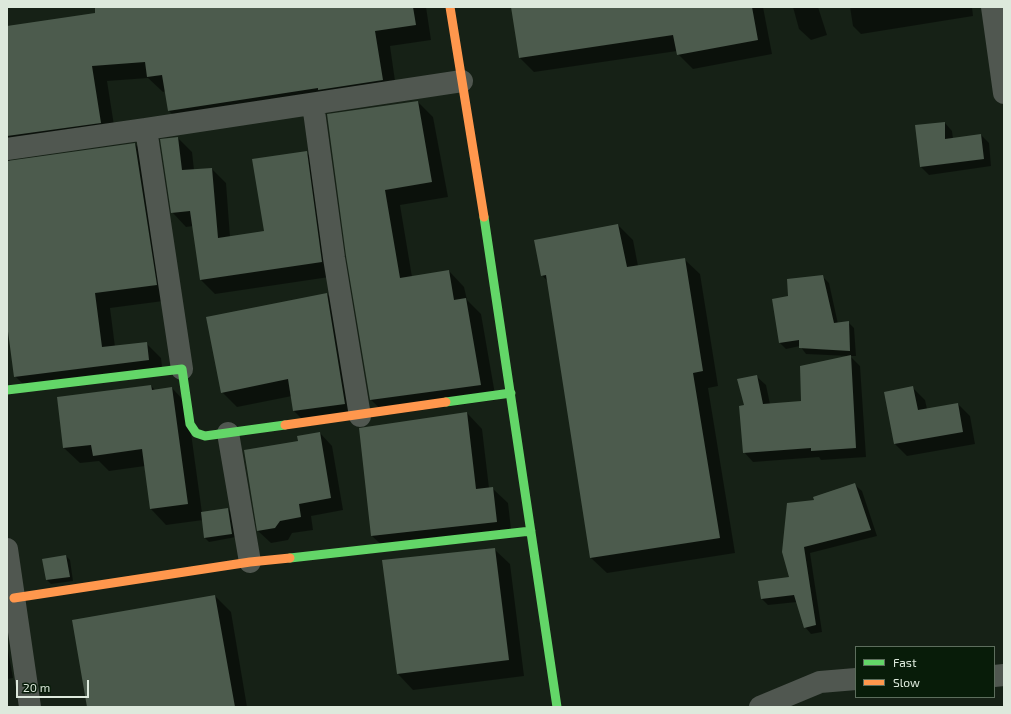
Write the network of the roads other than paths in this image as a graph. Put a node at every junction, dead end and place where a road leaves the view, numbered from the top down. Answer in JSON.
{"nodes":[{"id":1,"x":450,"y":7,"type":"edge"},
{"id":2,"x":992,"y":7,"type":"edge"},
{"id":3,"x":462,"y":81,"type":"junction"},
{"id":4,"x":1004,"y":94,"type":"edge"},
{"id":5,"x":313,"y":104,"type":"junction"},
{"id":6,"x":146,"y":130,"type":"junction"},
{"id":7,"x":7,"y":149,"type":"edge"},
{"id":8,"x":182,"y":369,"type":"junction"},
{"id":9,"x":7,"y":390,"type":"edge"},
{"id":10,"x":511,"y":393,"type":"junction"},
{"id":11,"x":360,"y":416,"type":"junction"},
{"id":12,"x":228,"y":433,"type":"junction"},
{"id":13,"x":531,"y":531,"type":"junction"},
{"id":14,"x":7,"y":549,"type":"edge"},
{"id":15,"x":250,"y":562,"type":"junction"},
{"id":16,"x":11,"y":587,"type":"edge"},
{"id":17,"x":855,"y":679,"type":"edge"},
{"id":18,"x":30,"y":707,"type":"edge"},
{"id":19,"x":557,"y":707,"type":"edge"},
{"id":20,"x":760,"y":707,"type":"edge"}],
"edges":[{"from":1,"to":3,"type":"street"},
{"from":2,"to":4,"type":"street"},
{"from":3,"to":5,"type":"street"},
{"from":3,"to":10,"type":"street"},
{"from":5,"to":6,"type":"street"},
{"from":5,"to":11,"type":"street"},
{"from":6,"to":7,"type":"street"},
{"from":6,"to":8,"type":"street"},
{"from":8,"to":9,"type":"street"},
{"from":8,"to":12,"type":"street"},
{"from":10,"to":11,"type":"street"},
{"from":10,"to":13,"type":"street"},
{"from":11,"to":12,"type":"street"},
{"from":12,"to":15,"type":"street"},
{"from":13,"to":15,"type":"street"},
{"from":13,"to":19,"type":"street"},
{"from":14,"to":16,"type":"street"},
{"from":15,"to":16,"type":"street"},
{"from":16,"to":18,"type":"street"},
{"from":17,"to":20,"type":"street"}]}
